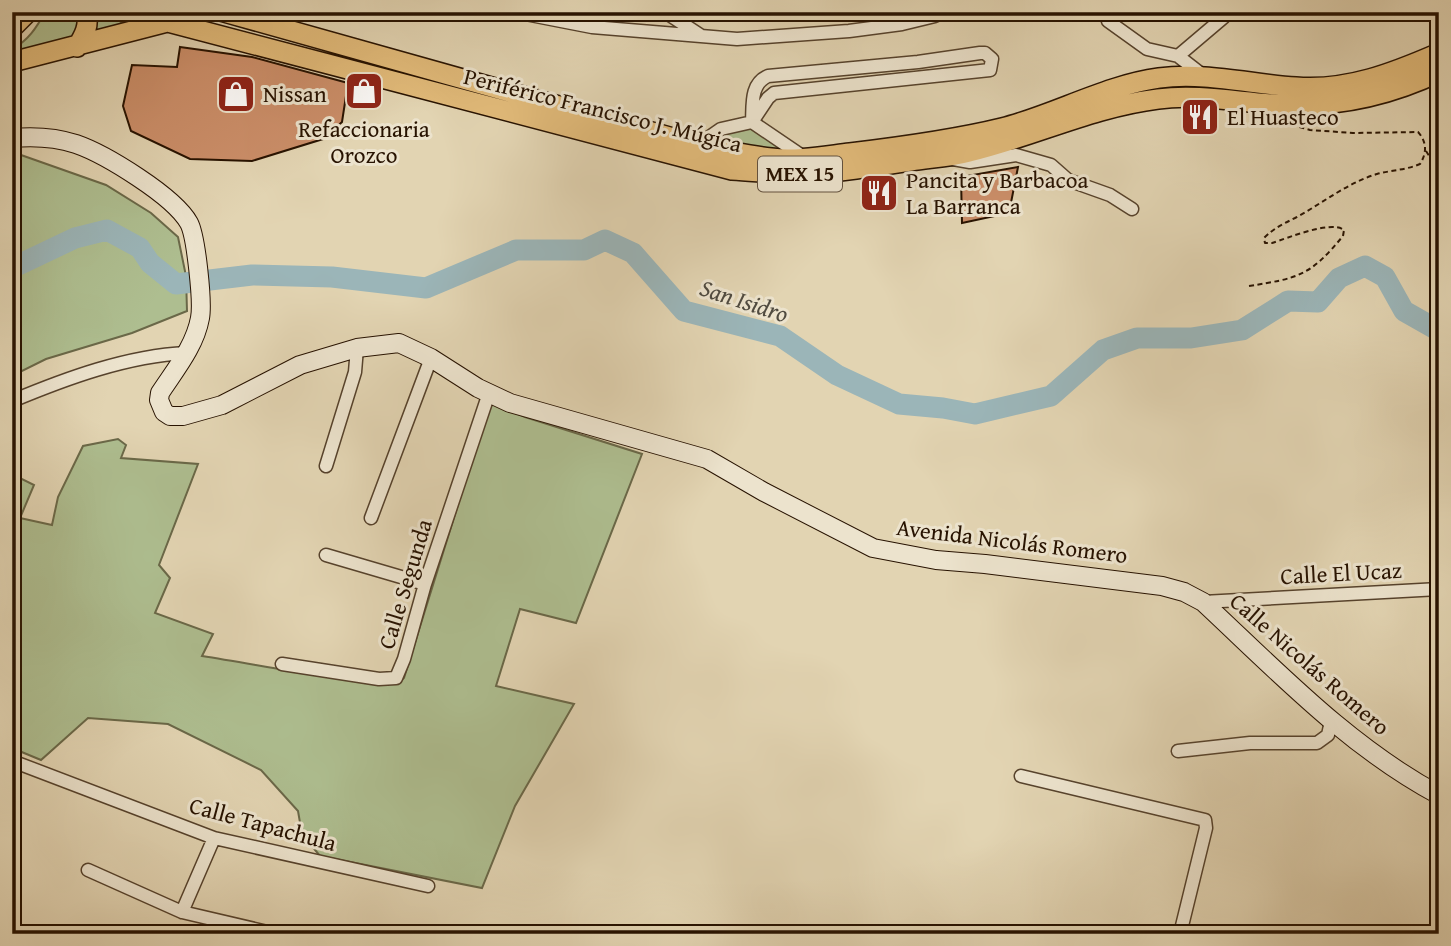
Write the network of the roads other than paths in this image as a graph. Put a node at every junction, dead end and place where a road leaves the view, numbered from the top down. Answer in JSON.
{"nodes":[{"id":1,"x":28,"y":12,"type":"edge"},
{"id":2,"x":86,"y":12,"type":"edge"},
{"id":3,"x":130,"y":12,"type":"edge"},
{"id":4,"x":185,"y":12,"type":"edge"},
{"id":5,"x":224,"y":12,"type":"edge"},
{"id":6,"x":515,"y":12,"type":"edge"},
{"id":7,"x":665,"y":12,"type":"edge"},
{"id":8,"x":1224,"y":12,"type":"edge"},
{"id":9,"x":935,"y":16,"type":"dead end"},
{"id":10,"x":1108,"y":21,"type":"dead end"},
{"id":11,"x":167,"y":22,"type":"junction"},
{"id":12,"x":12,"y":27,"type":"edge"},
{"id":13,"x":703,"y":37,"type":"junction"},
{"id":14,"x":77,"y":47,"type":"junction"},
{"id":15,"x":1439,"y":53,"type":"edge"},
{"id":16,"x":1178,"y":56,"type":"junction"},
{"id":17,"x":12,"y":62,"type":"edge"},
{"id":18,"x":918,"y":62,"type":"junction"},
{"id":19,"x":822,"y":69,"type":"junction"},
{"id":20,"x":1439,"y":72,"type":"edge"},
{"id":21,"x":1205,"y":77,"type":"junction"},
{"id":22,"x":919,"y":78,"type":"junction"},
{"id":23,"x":825,"y":87,"type":"junction"},
{"id":24,"x":752,"y":122,"type":"junction"},
{"id":25,"x":12,"y":138,"type":"edge"},
{"id":26,"x":698,"y":145,"type":"junction"},
{"id":27,"x":942,"y":157,"type":"junction"},
{"id":28,"x":805,"y":158,"type":"junction"},
{"id":29,"x":1132,"y":209,"type":"dead end"},
{"id":30,"x":357,"y":348,"type":"junction"},
{"id":31,"x":186,"y":354,"type":"junction"},
{"id":32,"x":431,"y":358,"type":"junction"},
{"id":33,"x":489,"y":393,"type":"junction"},
{"id":34,"x":12,"y":401,"type":"edge"},
{"id":35,"x":326,"y":466,"type":"dead end"},
{"id":36,"x":371,"y":518,"type":"dead end"},
{"id":37,"x":326,"y":555,"type":"dead end"},
{"id":38,"x":425,"y":584,"type":"junction"},
{"id":39,"x":1439,"y":589,"type":"edge"},
{"id":40,"x":1184,"y":592,"type":"joint"},
{"id":41,"x":1203,"y":602,"type":"junction"},
{"id":42,"x":282,"y":664,"type":"dead end"},
{"id":43,"x":1331,"y":721,"type":"junction"},
{"id":44,"x":1178,"y":751,"type":"dead end"},
{"id":45,"x":12,"y":761,"type":"edge"},
{"id":46,"x":1021,"y":776,"type":"dead end"},
{"id":47,"x":1439,"y":795,"type":"edge"},
{"id":48,"x":214,"y":838,"type":"junction"},
{"id":49,"x":88,"y":870,"type":"dead end"},
{"id":50,"x":428,"y":886,"type":"dead end"},
{"id":51,"x":183,"y":912,"type":"junction"},
{"id":52,"x":276,"y":934,"type":"edge"},
{"id":53,"x":1180,"y":934,"type":"edge"}],
"edges":[{"from":1,"to":12,"type":"main road"},
{"from":2,"to":14,"type":"main road"},
{"from":3,"to":11,"type":"main road","name":"Periférico Francisco J. Múgica","number":"MEX 15"},
{"from":4,"to":11,"type":"main road"},
{"from":5,"to":26,"type":"main road","name":"Periférico Francisco J. Múgica","number":"MEX 15"},
{"from":6,"to":13,"type":"street"},
{"from":7,"to":13,"type":"street"},
{"from":8,"to":16,"type":"street"},
{"from":9,"to":13,"type":"street"},
{"from":10,"to":16,"type":"street"},
{"from":11,"to":14,"type":"main road"},
{"from":11,"to":27,"type":"main road","name":"Periférico Francisco J. Múgica","number":"MEX 15"},
{"from":14,"to":17,"type":"main road"},
{"from":15,"to":21,"type":"main road","name":"Periférico Francisco J. Múgica","number":"MEX 15"},
{"from":16,"to":21,"type":"street"},
{"from":18,"to":19,"type":"street"},
{"from":18,"to":22,"type":"street"},
{"from":18,"to":22,"type":"street"},
{"from":19,"to":23,"type":"street"},
{"from":19,"to":24,"type":"street"},
{"from":20,"to":27,"type":"main road","name":"Periférico Francisco J. Múgica","number":"MEX 15"},
{"from":21,"to":28,"type":"main road","name":"Periférico Francisco J. Múgica","number":"MEX 15"},
{"from":22,"to":23,"type":"street"},
{"from":23,"to":24,"type":"street"},
{"from":24,"to":26,"type":"street"},
{"from":24,"to":28,"type":"street"},
{"from":25,"to":31,"type":"street","name":"Avenida Nicolás Romero"},
{"from":26,"to":28,"type":"main road","name":"Periférico Francisco J. Múgica","number":"MEX 15"},
{"from":27,"to":29,"type":"street"},
{"from":30,"to":31,"type":"street","name":"Avenida Nicolás Romero"},
{"from":30,"to":32,"type":"street","name":"Avenida Nicolás Romero"},
{"from":30,"to":35,"type":"street"},
{"from":31,"to":34,"type":"street"},
{"from":32,"to":33,"type":"street","name":"Avenida Nicolás Romero"},
{"from":32,"to":36,"type":"street"},
{"from":33,"to":38,"type":"street","name":"Calle Segunda"},
{"from":33,"to":40,"type":"street","name":"Avenida Nicolás Romero"},
{"from":37,"to":38,"type":"street"},
{"from":38,"to":42,"type":"street","name":"Calle Segunda"},
{"from":39,"to":41,"type":"street","name":"Calle El Ucaz"},
{"from":40,"to":41,"type":"street","name":"Calle Nicolás Romero"},
{"from":41,"to":43,"type":"street","name":"Calle Nicolás Romero"},
{"from":43,"to":44,"type":"street"},
{"from":43,"to":47,"type":"street","name":"Calle Nicolás Romero"},
{"from":45,"to":48,"type":"street","name":"Calle Tapachula"},
{"from":46,"to":53,"type":"street"},
{"from":48,"to":50,"type":"street","name":"Calle Tapachula"},
{"from":48,"to":51,"type":"street"},
{"from":49,"to":51,"type":"street"},
{"from":51,"to":52,"type":"street"}]}
